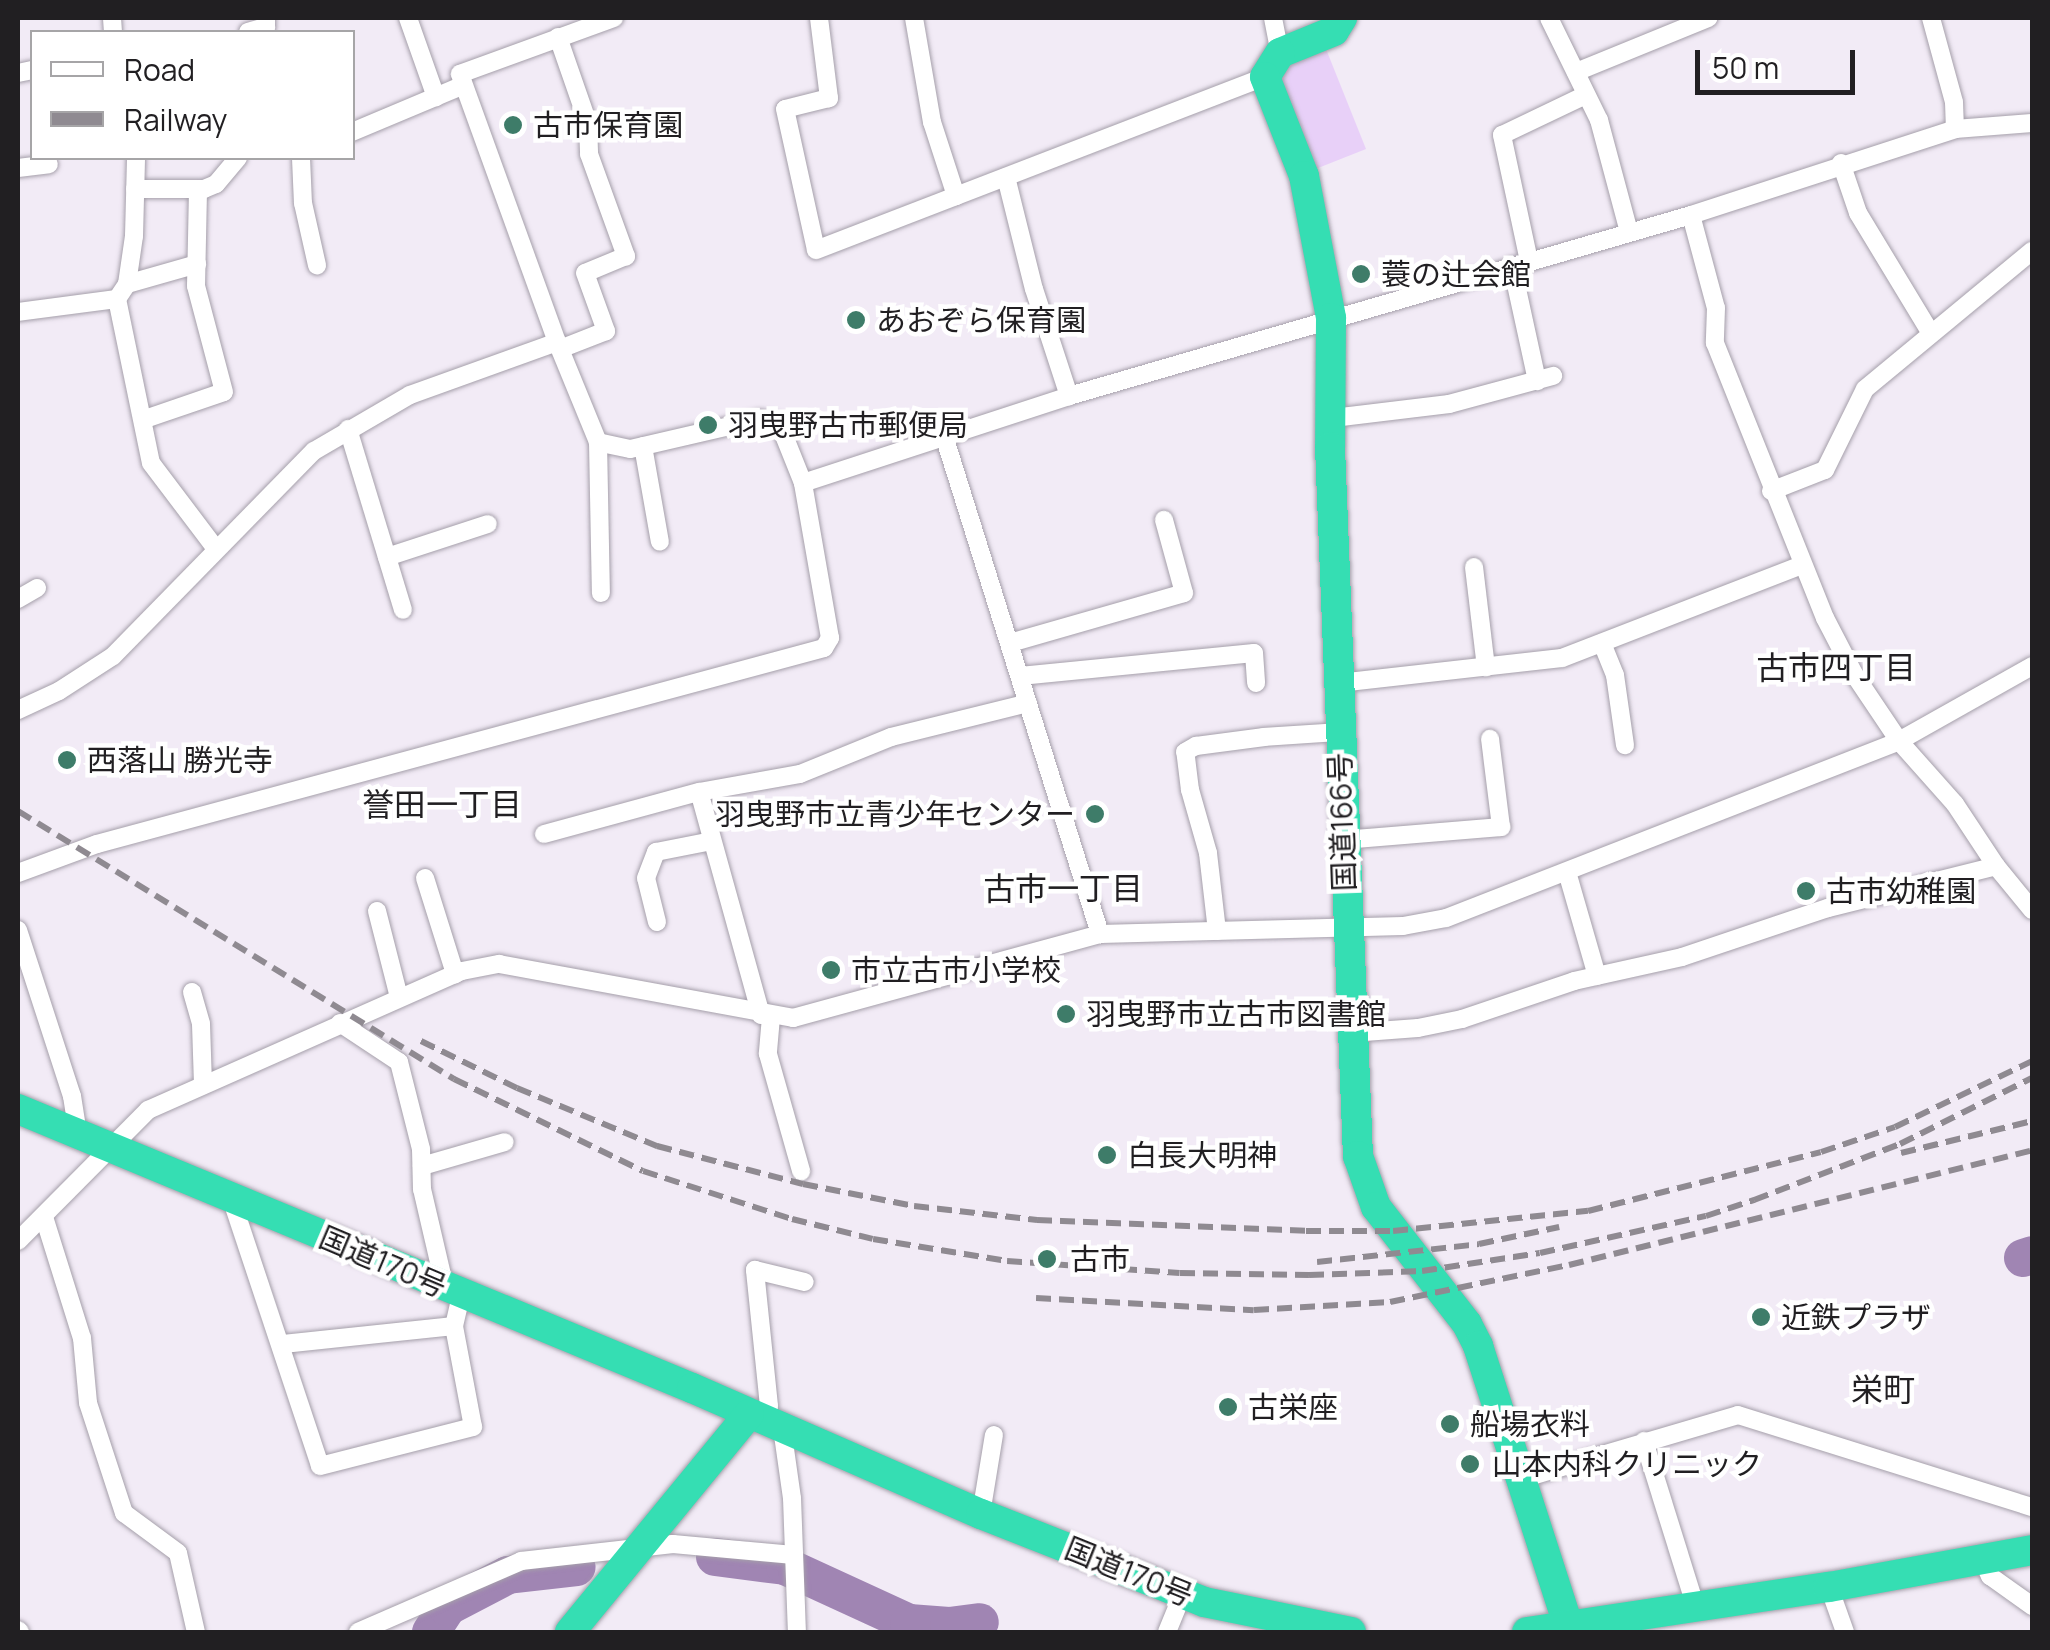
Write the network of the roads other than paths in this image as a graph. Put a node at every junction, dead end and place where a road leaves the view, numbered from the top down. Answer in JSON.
{"nodes":[{"id":1,"x":408,"y":18,"type":"edge"},
{"id":2,"x":614,"y":18,"type":"edge"},
{"id":3,"x":819,"y":18,"type":"edge"},
{"id":4,"x":914,"y":18,"type":"edge"},
{"id":5,"x":1273,"y":18,"type":"edge"},
{"id":6,"x":1342,"y":18,"type":"edge"},
{"id":7,"x":1548,"y":18,"type":"edge"},
{"id":8,"x":1708,"y":18,"type":"edge"},
{"id":9,"x":1931,"y":18,"type":"edge"},
{"id":10,"x":558,"y":38,"type":"junction"},
{"id":11,"x":1273,"y":65,"type":"junction"},
{"id":12,"x":1576,"y":72,"type":"junction"},
{"id":13,"x":464,"y":85,"type":"junction"},
{"id":14,"x":1586,"y":95,"type":"junction"},
{"id":15,"x":436,"y":96,"type":"junction"},
{"id":16,"x":2032,"y":126,"type":"edge"},
{"id":17,"x":1956,"y":129,"type":"junction"},
{"id":18,"x":355,"y":131,"type":"edge"},
{"id":19,"x":136,"y":160,"type":"edge"},
{"id":20,"x":236,"y":160,"type":"edge"},
{"id":21,"x":301,"y":160,"type":"edge"},
{"id":22,"x":1841,"y":163,"type":"junction"},
{"id":23,"x":48,"y":164,"type":"dead end"},
{"id":24,"x":18,"y":168,"type":"edge"},
{"id":25,"x":1006,"y":176,"type":"junction"},
{"id":26,"x":198,"y":188,"type":"junction"},
{"id":27,"x":135,"y":189,"type":"junction"},
{"id":28,"x":956,"y":196,"type":"junction"},
{"id":29,"x":1690,"y":216,"type":"junction"},
{"id":30,"x":1629,"y":232,"type":"junction"},
{"id":31,"x":2032,"y":251,"type":"edge"},
{"id":32,"x":1521,"y":263,"type":"junction"},
{"id":33,"x":197,"y":264,"type":"junction"},
{"id":34,"x":317,"y":265,"type":"dead end"},
{"id":35,"x":122,"y":291,"type":"junction"},
{"id":36,"x":18,"y":312,"type":"edge"},
{"id":37,"x":1331,"y":318,"type":"junction"},
{"id":38,"x":1930,"y":332,"type":"junction"},
{"id":39,"x":558,"y":346,"type":"junction"},
{"id":40,"x":1068,"y":396,"type":"junction"},
{"id":41,"x":1334,"y":418,"type":"junction"},
{"id":42,"x":145,"y":420,"type":"junction"},
{"id":43,"x":348,"y":429,"type":"junction"},
{"id":44,"x":945,"y":439,"type":"junction"},
{"id":45,"x":598,"y":442,"type":"junction"},
{"id":46,"x":644,"y":446,"type":"junction"},
{"id":47,"x":803,"y":483,"type":"junction"},
{"id":48,"x":1771,"y":490,"type":"junction"},
{"id":49,"x":1164,"y":520,"type":"dead end"},
{"id":50,"x":488,"y":524,"type":"dead end"},
{"id":51,"x":660,"y":542,"type":"dead end"},
{"id":52,"x":216,"y":549,"type":"junction"},
{"id":53,"x":387,"y":556,"type":"junction"},
{"id":54,"x":1802,"y":564,"type":"junction"},
{"id":55,"x":1474,"y":568,"type":"dead end"},
{"id":56,"x":37,"y":588,"type":"dead end"},
{"id":57,"x":601,"y":593,"type":"dead end"},
{"id":58,"x":18,"y":599,"type":"edge"},
{"id":59,"x":403,"y":610,"type":"dead end"},
{"id":60,"x":1010,"y":643,"type":"junction"},
{"id":61,"x":1602,"y":643,"type":"junction"},
{"id":62,"x":2032,"y":666,"type":"edge"},
{"id":63,"x":1486,"y":668,"type":"junction"},
{"id":64,"x":1020,"y":676,"type":"junction"},
{"id":65,"x":1256,"y":682,"type":"dead end"},
{"id":66,"x":1338,"y":682,"type":"junction"},
{"id":67,"x":1028,"y":703,"type":"junction"},
{"id":68,"x":18,"y":710,"type":"edge"},
{"id":69,"x":1340,"y":732,"type":"junction"},
{"id":70,"x":1490,"y":738,"type":"dead end"},
{"id":71,"x":1898,"y":741,"type":"junction"},
{"id":72,"x":1624,"y":745,"type":"dead end"},
{"id":73,"x":699,"y":792,"type":"junction"},
{"id":74,"x":544,"y":834,"type":"dead end"},
{"id":75,"x":1343,"y":840,"type":"junction"},
{"id":76,"x":712,"y":841,"type":"junction"},
{"id":77,"x":1996,"y":866,"type":"junction"},
{"id":78,"x":23,"y":871,"type":"edge"},
{"id":79,"x":1567,"y":872,"type":"junction"},
{"id":80,"x":425,"y":878,"type":"dead end"},
{"id":81,"x":2032,"y":910,"type":"edge"},
{"id":82,"x":377,"y":911,"type":"dead end"},
{"id":83,"x":657,"y":922,"type":"dead end"},
{"id":84,"x":1345,"y":927,"type":"junction"},
{"id":85,"x":18,"y":930,"type":"edge"},
{"id":86,"x":1217,"y":930,"type":"junction"},
{"id":87,"x":1100,"y":934,"type":"junction"},
{"id":88,"x":455,"y":974,"type":"junction"},
{"id":89,"x":1597,"y":976,"type":"junction"},
{"id":90,"x":192,"y":992,"type":"dead end"},
{"id":91,"x":399,"y":997,"type":"junction"},
{"id":92,"x":766,"y":1016,"type":"junction"},
{"id":93,"x":340,"y":1023,"type":"junction"},
{"id":94,"x":1352,"y":1032,"type":"junction"},
{"id":95,"x":203,"y":1085,"type":"junction"},
{"id":96,"x":18,"y":1108,"type":"edge"},
{"id":97,"x":78,"y":1133,"type":"junction"},
{"id":98,"x":505,"y":1142,"type":"dead end"},
{"id":99,"x":110,"y":1147,"type":"junction"},
{"id":100,"x":422,"y":1166,"type":"junction"},
{"id":101,"x":801,"y":1172,"type":"dead end"},
{"id":102,"x":231,"y":1198,"type":"junction"},
{"id":103,"x":44,"y":1218,"type":"junction"},
{"id":104,"x":18,"y":1241,"type":"edge"},
{"id":105,"x":805,"y":1282,"type":"dead end"},
{"id":106,"x":453,"y":1292,"type":"junction"},
{"id":107,"x":454,"y":1326,"type":"junction"},
{"id":108,"x":283,"y":1344,"type":"junction"},
{"id":109,"x":765,"y":1421,"type":"junction"},
{"id":110,"x":994,"y":1435,"type":"dead end"},
{"id":111,"x":1644,"y":1442,"type":"junction"},
{"id":112,"x":1521,"y":1478,"type":"junction"},
{"id":113,"x":2032,"y":1507,"type":"edge"},
{"id":114,"x":981,"y":1514,"type":"junction"},
{"id":115,"x":641,"y":1548,"type":"junction"},
{"id":116,"x":2032,"y":1550,"type":"edge"},
{"id":117,"x":1982,"y":1559,"type":"junction"},
{"id":118,"x":794,"y":1565,"type":"junction"},
{"id":119,"x":1829,"y":1587,"type":"junction"},
{"id":120,"x":1183,"y":1594,"type":"junction"},
{"id":121,"x":1695,"y":1605,"type":"junction"},
{"id":122,"x":2032,"y":1606,"type":"edge"},
{"id":123,"x":1569,"y":1628,"type":"junction"},
{"id":124,"x":803,"y":1630,"type":"edge"},
{"id":125,"x":1331,"y":1631,"type":"edge"},
{"id":126,"x":1838,"y":1631,"type":"edge"},
{"id":127,"x":196,"y":1632,"type":"edge"},
{"id":128,"x":358,"y":1632,"type":"edge"},
{"id":129,"x":570,"y":1632,"type":"edge"},
{"id":130,"x":1166,"y":1632,"type":"edge"},
{"id":131,"x":1527,"y":1632,"type":"edge"}],
"edges":[{"from":1,"to":15,"type":"street"},
{"from":2,"to":10,"type":"street"},
{"from":3,"to":28,"type":"street"},
{"from":4,"to":28,"type":"street"},
{"from":5,"to":11,"type":"street"},
{"from":6,"to":11,"type":"highway"},
{"from":7,"to":12,"type":"street"},
{"from":8,"to":12,"type":"street"},
{"from":9,"to":17,"type":"street"},
{"from":10,"to":13,"type":"street"},
{"from":10,"to":39,"type":"street"},
{"from":11,"to":25,"type":"street"},
{"from":11,"to":37,"type":"highway","name":"国道166号"},
{"from":12,"to":14,"type":"street"},
{"from":13,"to":15,"type":"street"},
{"from":13,"to":39,"type":"street"},
{"from":14,"to":30,"type":"street"},
{"from":14,"to":32,"type":"street"},
{"from":15,"to":18,"type":"street"},
{"from":16,"to":17,"type":"street"},
{"from":17,"to":22,"type":"street"},
{"from":19,"to":27,"type":"street"},
{"from":20,"to":26,"type":"street"},
{"from":21,"to":34,"type":"street"},
{"from":22,"to":29,"type":"street"},
{"from":22,"to":38,"type":"street"},
{"from":23,"to":24,"type":"street"},
{"from":25,"to":28,"type":"street"},
{"from":25,"to":40,"type":"street"},
{"from":26,"to":27,"type":"street"},
{"from":26,"to":33,"type":"street"},
{"from":27,"to":35,"type":"street"},
{"from":29,"to":30,"type":"street"},
{"from":29,"to":48,"type":"street"},
{"from":30,"to":32,"type":"street"},
{"from":31,"to":38,"type":"street"},
{"from":32,"to":37,"type":"street"},
{"from":32,"to":41,"type":"street"},
{"from":33,"to":35,"type":"street"},
{"from":33,"to":42,"type":"street"},
{"from":35,"to":36,"type":"street"},
{"from":35,"to":42,"type":"street"},
{"from":37,"to":40,"type":"street"},
{"from":37,"to":41,"type":"highway","name":"国道166号"},
{"from":38,"to":48,"type":"street"},
{"from":39,"to":43,"type":"street"},
{"from":39,"to":45,"type":"street"},
{"from":40,"to":44,"type":"street"},
{"from":41,"to":66,"type":"highway","name":"国道166号"},
{"from":42,"to":52,"type":"street"},
{"from":43,"to":52,"type":"street"},
{"from":43,"to":53,"type":"street"},
{"from":44,"to":47,"type":"street"},
{"from":44,"to":60,"type":"street"},
{"from":45,"to":46,"type":"street"},
{"from":45,"to":57,"type":"street"},
{"from":46,"to":47,"type":"street"},
{"from":46,"to":51,"type":"street"},
{"from":47,"to":78,"type":"street"},
{"from":48,"to":54,"type":"street"},
{"from":49,"to":60,"type":"street"},
{"from":50,"to":53,"type":"street"},
{"from":52,"to":68,"type":"street"},
{"from":53,"to":59,"type":"street"},
{"from":54,"to":61,"type":"street"},
{"from":54,"to":71,"type":"street"},
{"from":55,"to":63,"type":"street"},
{"from":56,"to":58,"type":"street"},
{"from":60,"to":64,"type":"street"},
{"from":61,"to":63,"type":"street"},
{"from":61,"to":72,"type":"street"},
{"from":62,"to":71,"type":"street"},
{"from":63,"to":66,"type":"street"},
{"from":64,"to":65,"type":"street"},
{"from":64,"to":67,"type":"street"},
{"from":66,"to":69,"type":"highway","name":"国道166号"},
{"from":67,"to":73,"type":"street"},
{"from":67,"to":87,"type":"street"},
{"from":69,"to":75,"type":"highway","name":"国道166号"},
{"from":69,"to":86,"type":"street"},
{"from":70,"to":75,"type":"street"},
{"from":71,"to":77,"type":"street"},
{"from":71,"to":79,"type":"street"},
{"from":73,"to":74,"type":"street"},
{"from":73,"to":76,"type":"street"},
{"from":75,"to":84,"type":"highway","name":"国道166号"},
{"from":76,"to":83,"type":"street"},
{"from":76,"to":92,"type":"street"},
{"from":77,"to":81,"type":"street"},
{"from":77,"to":89,"type":"street"},
{"from":79,"to":84,"type":"street"},
{"from":79,"to":89,"type":"street"},
{"from":80,"to":88,"type":"street"},
{"from":82,"to":91,"type":"street"},
{"from":84,"to":86,"type":"street"},
{"from":84,"to":94,"type":"highway","name":"国道166号"},
{"from":85,"to":97,"type":"street"},
{"from":86,"to":87,"type":"street"},
{"from":87,"to":92,"type":"street"},
{"from":88,"to":91,"type":"street"},
{"from":88,"to":92,"type":"street"},
{"from":89,"to":94,"type":"street"},
{"from":90,"to":95,"type":"street"},
{"from":91,"to":93,"type":"street"},
{"from":92,"to":101,"type":"street"},
{"from":93,"to":95,"type":"street"},
{"from":93,"to":100,"type":"street"},
{"from":94,"to":112,"type":"highway","name":"国道166号"},
{"from":95,"to":99,"type":"street"},
{"from":96,"to":97,"type":"highway","name":"国道170号"},
{"from":97,"to":99,"type":"highway","name":"国道170号"},
{"from":98,"to":100,"type":"street"},
{"from":99,"to":102,"type":"highway","name":"国道170号"},
{"from":99,"to":103,"type":"street"},
{"from":100,"to":106,"type":"street"},
{"from":102,"to":106,"type":"highway","name":"国道170号"},
{"from":102,"to":108,"type":"street"},
{"from":103,"to":104,"type":"street"},
{"from":103,"to":127,"type":"street"},
{"from":105,"to":109,"type":"street"},
{"from":106,"to":107,"type":"street"},
{"from":106,"to":109,"type":"highway","name":"国道170号"},
{"from":107,"to":108,"type":"street"},
{"from":107,"to":108,"type":"street"},
{"from":109,"to":114,"type":"highway","name":"国道170号"},
{"from":109,"to":115,"type":"highway"},
{"from":109,"to":118,"type":"street"},
{"from":110,"to":114,"type":"street"},
{"from":111,"to":112,"type":"street"},
{"from":111,"to":113,"type":"street"},
{"from":111,"to":121,"type":"street"},
{"from":112,"to":123,"type":"highway","name":"国道166号"},
{"from":114,"to":120,"type":"highway","name":"国道170号"},
{"from":115,"to":118,"type":"street"},
{"from":115,"to":128,"type":"street"},
{"from":115,"to":129,"type":"highway"},
{"from":116,"to":117,"type":"highway"},
{"from":117,"to":119,"type":"highway"},
{"from":117,"to":122,"type":"street"},
{"from":118,"to":124,"type":"street"},
{"from":119,"to":121,"type":"highway"},
{"from":119,"to":126,"type":"street"},
{"from":120,"to":125,"type":"highway","name":"国道170号"},
{"from":120,"to":130,"type":"street"},
{"from":121,"to":123,"type":"highway"},
{"from":123,"to":131,"type":"highway"}]}
